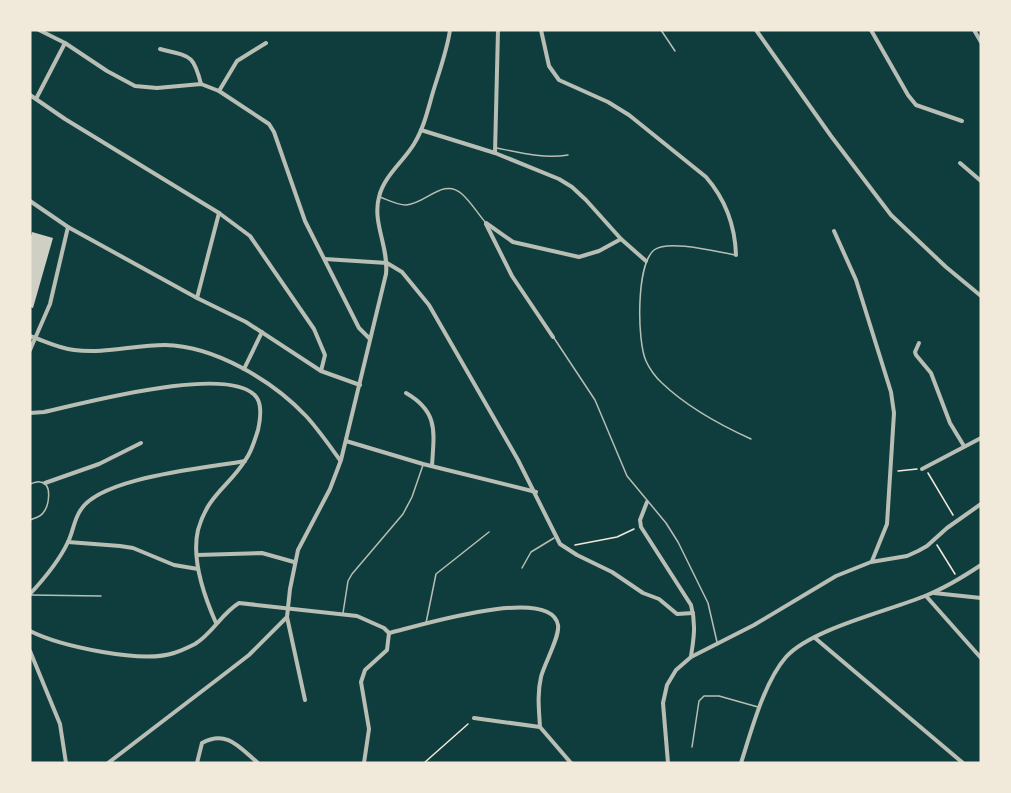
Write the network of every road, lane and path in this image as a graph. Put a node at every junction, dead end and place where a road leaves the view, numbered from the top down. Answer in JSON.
{"nodes":[{"id":1,"x":39,"y":30,"type":"edge"},
{"id":2,"x":450,"y":30,"type":"edge"},
{"id":3,"x":498,"y":30,"type":"edge"},
{"id":4,"x":541,"y":30,"type":"edge"},
{"id":5,"x":661,"y":30,"type":"edge"},
{"id":6,"x":756,"y":30,"type":"edge"},
{"id":7,"x":871,"y":30,"type":"edge"},
{"id":8,"x":974,"y":30,"type":"edge"},
{"id":9,"x":981,"y":42,"type":"edge"},
{"id":10,"x":65,"y":43,"type":"junction"},
{"id":11,"x":266,"y":43,"type":"dead end"},
{"id":12,"x":160,"y":48,"type":"dead end"},
{"id":13,"x":675,"y":51,"type":"dead end"},
{"id":14,"x":201,"y":84,"type":"junction"},
{"id":15,"x":219,"y":91,"type":"junction"},
{"id":16,"x":30,"y":95,"type":"edge"},
{"id":17,"x":36,"y":99,"type":"junction"},
{"id":18,"x":962,"y":121,"type":"dead end"},
{"id":19,"x":421,"y":130,"type":"junction"},
{"id":20,"x":496,"y":150,"type":"junction"},
{"id":21,"x":568,"y":155,"type":"dead end"},
{"id":22,"x":960,"y":163,"type":"dead end"},
{"id":23,"x":981,"y":181,"type":"edge"},
{"id":24,"x":379,"y":196,"type":"junction"},
{"id":25,"x":30,"y":201,"type":"edge"},
{"id":26,"x":219,"y":213,"type":"junction"},
{"id":27,"x":486,"y":223,"type":"junction"},
{"id":28,"x":68,"y":227,"type":"junction"},
{"id":29,"x":834,"y":231,"type":"dead end"},
{"id":30,"x":621,"y":239,"type":"junction"},
{"id":31,"x":736,"y":255,"type":"joint"},
{"id":32,"x":325,"y":259,"type":"junction"},
{"id":33,"x":646,"y":261,"type":"junction"},
{"id":34,"x":387,"y":263,"type":"junction"},
{"id":35,"x":981,"y":296,"type":"edge"},
{"id":36,"x":197,"y":298,"type":"junction"},
{"id":37,"x":262,"y":332,"type":"junction"},
{"id":38,"x":30,"y":336,"type":"edge"},
{"id":39,"x":553,"y":337,"type":"joint"},
{"id":40,"x":36,"y":338,"type":"junction"},
{"id":41,"x":370,"y":339,"type":"junction"},
{"id":42,"x":919,"y":343,"type":"dead end"},
{"id":43,"x":30,"y":350,"type":"edge"},
{"id":44,"x":244,"y":369,"type":"junction"},
{"id":45,"x":321,"y":371,"type":"junction"},
{"id":46,"x":360,"y":385,"type":"junction"},
{"id":47,"x":406,"y":393,"type":"dead end"},
{"id":48,"x":30,"y":413,"type":"edge"},
{"id":49,"x":981,"y":438,"type":"edge"},
{"id":50,"x":751,"y":439,"type":"dead end"},
{"id":51,"x":346,"y":441,"type":"junction"},
{"id":52,"x":141,"y":443,"type":"dead end"},
{"id":53,"x":964,"y":446,"type":"junction"},
{"id":54,"x":341,"y":460,"type":"junction"},
{"id":55,"x":245,"y":461,"type":"junction"},
{"id":56,"x":423,"y":464,"type":"junction"},
{"id":57,"x":432,"y":466,"type":"junction"},
{"id":58,"x":923,"y":468,"type":"junction"},
{"id":59,"x":891,"y":472,"type":"junction"},
{"id":60,"x":45,"y":483,"type":"junction"},
{"id":61,"x":30,"y":484,"type":"edge"},
{"id":62,"x":536,"y":492,"type":"junction"},
{"id":63,"x":647,"y":502,"type":"junction"},
{"id":64,"x":981,"y":504,"type":"edge"},
{"id":65,"x":30,"y":520,"type":"edge"},
{"id":66,"x":957,"y":521,"type":"junction"},
{"id":67,"x":640,"y":524,"type":"junction"},
{"id":68,"x":489,"y":532,"type":"dead end"},
{"id":69,"x":555,"y":537,"type":"junction"},
{"id":70,"x":934,"y":540,"type":"junction"},
{"id":71,"x":68,"y":542,"type":"junction"},
{"id":72,"x":567,"y":550,"type":"junction"},
{"id":73,"x":197,"y":555,"type":"junction"},
{"id":74,"x":294,"y":562,"type":"junction"},
{"id":75,"x":871,"y":562,"type":"junction"},
{"id":76,"x":981,"y":565,"type":"edge"},
{"id":77,"x":522,"y":568,"type":"dead end"},
{"id":78,"x":199,"y":569,"type":"junction"},
{"id":79,"x":958,"y":580,"type":"junction"},
{"id":80,"x":933,"y":592,"type":"junction"},
{"id":81,"x":30,"y":595,"type":"edge"},
{"id":82,"x":101,"y":596,"type":"dead end"},
{"id":83,"x":926,"y":596,"type":"junction"},
{"id":84,"x":981,"y":598,"type":"edge"},
{"id":85,"x":288,"y":609,"type":"junction"},
{"id":86,"x":693,"y":613,"type":"junction"},
{"id":87,"x":343,"y":614,"type":"junction"},
{"id":88,"x":287,"y":617,"type":"junction"},
{"id":89,"x":216,"y":623,"type":"junction"},
{"id":90,"x":426,"y":624,"type":"junction"},
{"id":91,"x":30,"y":631,"type":"edge"},
{"id":92,"x":389,"y":633,"type":"junction"},
{"id":93,"x":815,"y":638,"type":"junction"},
{"id":94,"x":718,"y":643,"type":"junction"},
{"id":95,"x":30,"y":651,"type":"edge"},
{"id":96,"x":691,"y":657,"type":"junction"},
{"id":97,"x":981,"y":658,"type":"edge"},
{"id":98,"x":305,"y":700,"type":"dead end"},
{"id":99,"x":759,"y":708,"type":"junction"},
{"id":100,"x":474,"y":718,"type":"joint"},
{"id":101,"x":540,"y":727,"type":"junction"},
{"id":102,"x":692,"y":747,"type":"dead end"},
{"id":103,"x":66,"y":763,"type":"edge"},
{"id":104,"x":108,"y":763,"type":"edge"},
{"id":105,"x":197,"y":763,"type":"edge"},
{"id":106,"x":258,"y":763,"type":"edge"},
{"id":107,"x":364,"y":763,"type":"edge"},
{"id":108,"x":424,"y":763,"type":"edge"},
{"id":109,"x":571,"y":763,"type":"edge"},
{"id":110,"x":668,"y":763,"type":"edge"},
{"id":111,"x":741,"y":763,"type":"edge"},
{"id":112,"x":963,"y":763,"type":"edge"}],
"edges":[{"from":1,"to":10,"type":"street"},
{"from":2,"to":19,"type":"street"},
{"from":3,"to":20,"type":"street"},
{"from":4,"to":31,"type":"street"},
{"from":5,"to":13,"type":"lane"},
{"from":6,"to":35,"type":"street"},
{"from":7,"to":18,"type":"street"},
{"from":8,"to":9,"type":"street"},
{"from":10,"to":14,"type":"street"},
{"from":10,"to":17,"type":"street"},
{"from":11,"to":15,"type":"street"},
{"from":12,"to":14,"type":"street"},
{"from":14,"to":15,"type":"street"},
{"from":15,"to":32,"type":"street"},
{"from":16,"to":17,"type":"street"},
{"from":17,"to":26,"type":"street"},
{"from":19,"to":20,"type":"street"},
{"from":19,"to":24,"type":"street"},
{"from":20,"to":21,"type":"lane"},
{"from":20,"to":30,"type":"street"},
{"from":22,"to":23,"type":"street"},
{"from":24,"to":27,"type":"lane"},
{"from":24,"to":34,"type":"street"},
{"from":25,"to":28,"type":"street"},
{"from":26,"to":36,"type":"street"},
{"from":26,"to":45,"type":"street"},
{"from":27,"to":30,"type":"street"},
{"from":27,"to":39,"type":"street"},
{"from":28,"to":36,"type":"street"},
{"from":28,"to":40,"type":"street"},
{"from":29,"to":59,"type":"street"},
{"from":30,"to":33,"type":"street"},
{"from":31,"to":33,"type":"lane"},
{"from":32,"to":34,"type":"street"},
{"from":32,"to":41,"type":"street"},
{"from":33,"to":50,"type":"lane"},
{"from":34,"to":41,"type":"street"},
{"from":34,"to":62,"type":"street"},
{"from":36,"to":37,"type":"street"},
{"from":37,"to":44,"type":"street"},
{"from":37,"to":45,"type":"street"},
{"from":38,"to":40,"type":"street"},
{"from":39,"to":63,"type":"lane"},
{"from":40,"to":43,"type":"street"},
{"from":40,"to":44,"type":"street"},
{"from":41,"to":46,"type":"street"},
{"from":42,"to":53,"type":"street"},
{"from":44,"to":54,"type":"street"},
{"from":45,"to":46,"type":"street"},
{"from":46,"to":51,"type":"street"},
{"from":47,"to":57,"type":"street"},
{"from":48,"to":55,"type":"street"},
{"from":49,"to":53,"type":"street"},
{"from":51,"to":54,"type":"street"},
{"from":51,"to":56,"type":"street"},
{"from":52,"to":60,"type":"street"},
{"from":53,"to":58,"type":"street"},
{"from":54,"to":74,"type":"street"},
{"from":55,"to":71,"type":"street"},
{"from":55,"to":73,"type":"street"},
{"from":56,"to":57,"type":"street"},
{"from":56,"to":87,"type":"lane"},
{"from":57,"to":62,"type":"street"},
{"from":58,"to":59,"type":"path"},
{"from":58,"to":66,"type":"path"},
{"from":59,"to":75,"type":"street"},
{"from":60,"to":61,"type":"lane"},
{"from":60,"to":65,"type":"lane"},
{"from":62,"to":69,"type":"street"},
{"from":63,"to":67,"type":"street"},
{"from":63,"to":94,"type":"lane"},
{"from":64,"to":66,"type":"street"},
{"from":66,"to":70,"type":"street"},
{"from":67,"to":72,"type":"path"},
{"from":67,"to":86,"type":"street"},
{"from":68,"to":90,"type":"lane"},
{"from":69,"to":72,"type":"street"},
{"from":69,"to":77,"type":"lane"},
{"from":70,"to":75,"type":"street"},
{"from":70,"to":79,"type":"path"},
{"from":71,"to":78,"type":"street"},
{"from":71,"to":81,"type":"street"},
{"from":72,"to":86,"type":"street"},
{"from":73,"to":74,"type":"street"},
{"from":73,"to":78,"type":"street"},
{"from":74,"to":85,"type":"street"},
{"from":75,"to":94,"type":"street"},
{"from":76,"to":79,"type":"street"},
{"from":78,"to":89,"type":"street"},
{"from":79,"to":80,"type":"street"},
{"from":80,"to":83,"type":"street"},
{"from":80,"to":84,"type":"street"},
{"from":81,"to":82,"type":"lane"},
{"from":83,"to":93,"type":"street"},
{"from":83,"to":97,"type":"street"},
{"from":85,"to":87,"type":"street"},
{"from":85,"to":88,"type":"street"},
{"from":85,"to":89,"type":"street"},
{"from":86,"to":96,"type":"street"},
{"from":87,"to":92,"type":"street"},
{"from":88,"to":98,"type":"street"},
{"from":88,"to":104,"type":"street"},
{"from":89,"to":91,"type":"street"},
{"from":90,"to":92,"type":"street"},
{"from":90,"to":101,"type":"street"},
{"from":92,"to":107,"type":"street"},
{"from":93,"to":99,"type":"street"},
{"from":93,"to":112,"type":"street"},
{"from":94,"to":96,"type":"street"},
{"from":95,"to":103,"type":"street"},
{"from":96,"to":110,"type":"street"},
{"from":99,"to":102,"type":"lane"},
{"from":99,"to":111,"type":"street"},
{"from":100,"to":101,"type":"street"},
{"from":100,"to":108,"type":"path"},
{"from":101,"to":109,"type":"street"},
{"from":105,"to":106,"type":"street"}]}
